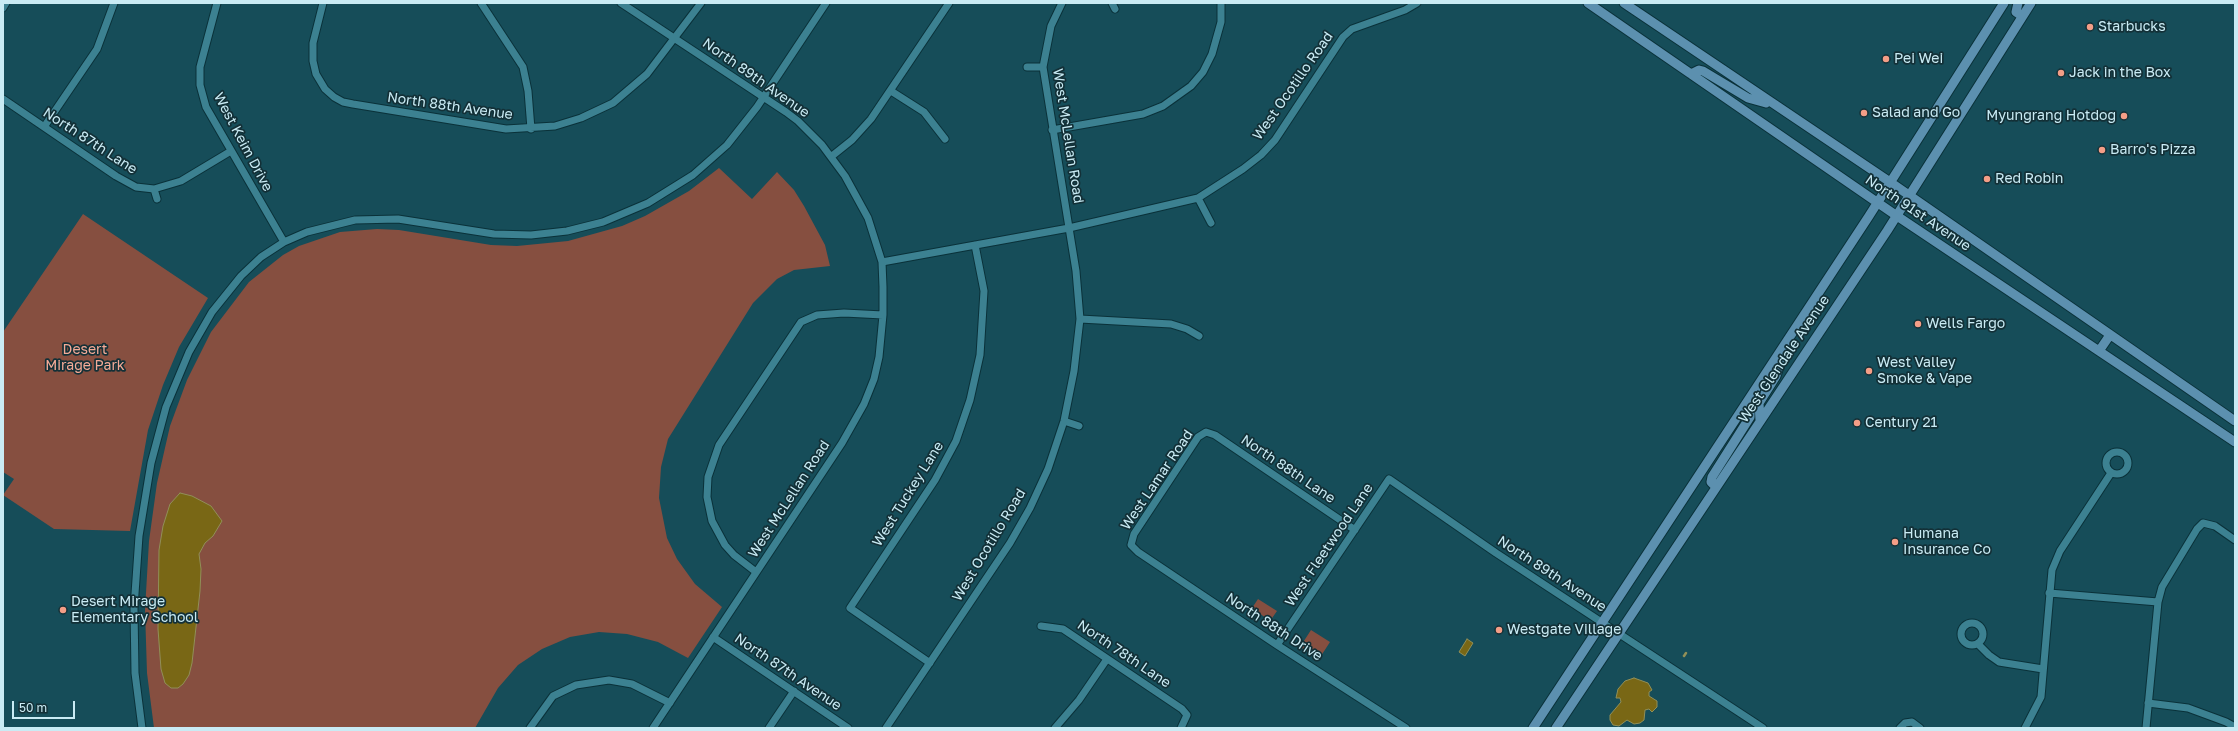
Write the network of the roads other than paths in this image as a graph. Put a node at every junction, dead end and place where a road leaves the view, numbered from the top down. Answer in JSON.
{"nodes":[{"id":1,"x":6,"y":3,"type":"edge"},
{"id":2,"x":114,"y":3,"type":"edge"},
{"id":3,"x":217,"y":3,"type":"edge"},
{"id":4,"x":323,"y":3,"type":"edge"},
{"id":5,"x":481,"y":3,"type":"edge"},
{"id":6,"x":621,"y":3,"type":"edge"},
{"id":7,"x":700,"y":3,"type":"edge"},
{"id":8,"x":826,"y":3,"type":"edge"},
{"id":9,"x":949,"y":3,"type":"edge"},
{"id":10,"x":1062,"y":3,"type":"edge"},
{"id":11,"x":1221,"y":3,"type":"edge"},
{"id":12,"x":1417,"y":3,"type":"edge"},
{"id":13,"x":1588,"y":3,"type":"edge"},
{"id":14,"x":1624,"y":3,"type":"edge"},
{"id":15,"x":2004,"y":3,"type":"edge"},
{"id":16,"x":2018,"y":3,"type":"edge"},
{"id":17,"x":2031,"y":3,"type":"edge"},
{"id":18,"x":3,"y":8,"type":"edge"},
{"id":19,"x":2022,"y":16,"type":"junction"},
{"id":20,"x":676,"y":39,"type":"junction"},
{"id":21,"x":1027,"y":67,"type":"dead end"},
{"id":22,"x":1043,"y":67,"type":"junction"},
{"id":23,"x":1691,"y":74,"type":"junction"},
{"id":24,"x":891,"y":91,"type":"junction"},
{"id":25,"x":764,"y":97,"type":"junction"},
{"id":26,"x":3,"y":100,"type":"edge"},
{"id":27,"x":1775,"y":106,"type":"junction"},
{"id":28,"x":44,"y":127,"type":"junction"},
{"id":29,"x":531,"y":128,"type":"junction"},
{"id":30,"x":1052,"y":130,"type":"junction"},
{"id":31,"x":945,"y":139,"type":"dead end"},
{"id":32,"x":231,"y":151,"type":"junction"},
{"id":33,"x":832,"y":156,"type":"junction"},
{"id":34,"x":1890,"y":182,"type":"junction"},
{"id":35,"x":154,"y":189,"type":"junction"},
{"id":36,"x":1909,"y":196,"type":"junction"},
{"id":37,"x":1198,"y":198,"type":"junction"},
{"id":38,"x":157,"y":199,"type":"dead end"},
{"id":39,"x":1878,"y":203,"type":"junction"},
{"id":40,"x":1896,"y":216,"type":"junction"},
{"id":41,"x":1211,"y":224,"type":"dead end"},
{"id":42,"x":1069,"y":228,"type":"junction"},
{"id":43,"x":284,"y":242,"type":"junction"},
{"id":44,"x":975,"y":245,"type":"junction"},
{"id":45,"x":882,"y":262,"type":"junction"},
{"id":46,"x":883,"y":316,"type":"junction"},
{"id":47,"x":1080,"y":319,"type":"junction"},
{"id":48,"x":1199,"y":336,"type":"dead end"},
{"id":49,"x":2110,"y":336,"type":"junction"},
{"id":50,"x":1786,"y":344,"type":"junction"},
{"id":51,"x":2100,"y":351,"type":"junction"},
{"id":52,"x":1745,"y":407,"type":"junction"},
{"id":53,"x":1760,"y":420,"type":"junction"},
{"id":54,"x":1064,"y":421,"type":"junction"},
{"id":55,"x":2235,"y":421,"type":"edge"},
{"id":56,"x":1080,"y":426,"type":"dead end"},
{"id":57,"x":1206,"y":432,"type":"joint"},
{"id":58,"x":2235,"y":442,"type":"edge"},
{"id":59,"x":2111,"y":473,"type":"dead end"},
{"id":60,"x":1389,"y":479,"type":"joint"},
{"id":61,"x":1716,"y":487,"type":"junction"},
{"id":62,"x":1355,"y":530,"type":"junction"},
{"id":63,"x":2235,"y":540,"type":"edge"},
{"id":64,"x":1131,"y":545,"type":"joint"},
{"id":65,"x":756,"y":572,"type":"junction"},
{"id":66,"x":2049,"y":593,"type":"junction"},
{"id":67,"x":2158,"y":602,"type":"junction"},
{"id":68,"x":1603,"y":622,"type":"junction"},
{"id":69,"x":1041,"y":626,"type":"dead end"},
{"id":70,"x":1619,"y":633,"type":"junction"},
{"id":71,"x":713,"y":637,"type":"junction"},
{"id":72,"x":1978,"y":644,"type":"dead end"},
{"id":73,"x":1277,"y":645,"type":"junction"},
{"id":74,"x":1107,"y":659,"type":"junction"},
{"id":75,"x":930,"y":663,"type":"junction"},
{"id":76,"x":2043,"y":669,"type":"junction"},
{"id":77,"x":794,"y":691,"type":"junction"},
{"id":78,"x":670,"y":703,"type":"junction"},
{"id":79,"x":2148,"y":703,"type":"junction"},
{"id":80,"x":2235,"y":727,"type":"edge"},
{"id":81,"x":142,"y":728,"type":"edge"},
{"id":82,"x":530,"y":728,"type":"edge"},
{"id":83,"x":653,"y":728,"type":"edge"},
{"id":84,"x":769,"y":728,"type":"edge"},
{"id":85,"x":848,"y":728,"type":"edge"},
{"id":86,"x":886,"y":728,"type":"edge"},
{"id":87,"x":1055,"y":728,"type":"edge"},
{"id":88,"x":1181,"y":728,"type":"edge"},
{"id":89,"x":1406,"y":728,"type":"edge"},
{"id":90,"x":1533,"y":728,"type":"edge"},
{"id":91,"x":1556,"y":728,"type":"edge"},
{"id":92,"x":1763,"y":728,"type":"edge"},
{"id":93,"x":1900,"y":728,"type":"edge"},
{"id":94,"x":1920,"y":728,"type":"edge"},
{"id":95,"x":2025,"y":728,"type":"edge"},
{"id":96,"x":2146,"y":728,"type":"edge"}],
"edges":[{"from":1,"to":18,"type":"street"},
{"from":2,"to":28,"type":"street"},
{"from":3,"to":32,"type":"street","name":"West Keim Drive"},
{"from":4,"to":29,"type":"street","name":"North 88th Avenue"},
{"from":5,"to":29,"type":"street"},
{"from":6,"to":20,"type":"street","name":"North 89th Avenue"},
{"from":7,"to":20,"type":"street","name":"North 88th Avenue"},
{"from":8,"to":25,"type":"street"},
{"from":9,"to":24,"type":"street"},
{"from":10,"to":22,"type":"street","name":"West McLellan Road"},
{"from":11,"to":30,"type":"street"},
{"from":12,"to":37,"type":"street","name":"West Ocotillo Road"},
{"from":13,"to":23,"type":"main road","name":"North 91st Avenue"},
{"from":14,"to":27,"type":"main road","name":"North 91st Avenue"},
{"from":15,"to":34,"type":"main road","name":"West Glendale Avenue"},
{"from":16,"to":19,"type":"main road"},
{"from":17,"to":19,"type":"main road","name":"West Glendale Avenue"},
{"from":19,"to":36,"type":"main road","name":"West Glendale Avenue"},
{"from":20,"to":25,"type":"street","name":"North 89th Avenue"},
{"from":20,"to":29,"type":"street","name":"North 88th Avenue"},
{"from":21,"to":22,"type":"street"},
{"from":22,"to":30,"type":"street","name":"West McLellan Road"},
{"from":23,"to":27,"type":"main road"},
{"from":23,"to":39,"type":"main road","name":"North 91st Avenue"},
{"from":24,"to":31,"type":"street"},
{"from":24,"to":33,"type":"street"},
{"from":25,"to":33,"type":"street","name":"North 89th Avenue"},
{"from":25,"to":43,"type":"street"},
{"from":26,"to":28,"type":"street","name":"North 87th Lane"},
{"from":27,"to":34,"type":"main road","name":"North 91st Avenue"},
{"from":28,"to":35,"type":"street","name":"North 87th Lane"},
{"from":30,"to":42,"type":"street","name":"West McLellan Road"},
{"from":32,"to":35,"type":"street","name":"North 87th Lane"},
{"from":32,"to":43,"type":"street","name":"West Keim Drive"},
{"from":33,"to":45,"type":"street","name":"North 89th Avenue"},
{"from":34,"to":36,"type":"main road","name":"North 91st Avenue"},
{"from":34,"to":39,"type":"main road","name":"West Glendale Avenue"},
{"from":35,"to":38,"type":"street"},
{"from":36,"to":40,"type":"main road","name":"West Glendale Avenue"},
{"from":36,"to":49,"type":"main road","name":"North 91st Avenue"},
{"from":37,"to":41,"type":"street"},
{"from":37,"to":42,"type":"street","name":"West Ocotillo Road"},
{"from":39,"to":40,"type":"main road","name":"North 91st Avenue"},
{"from":39,"to":50,"type":"main road","name":"West Glendale Avenue"},
{"from":40,"to":51,"type":"main road","name":"North 91st Avenue"},
{"from":40,"to":53,"type":"main road","name":"West Glendale Avenue"},
{"from":42,"to":44,"type":"street"},
{"from":42,"to":47,"type":"street","name":"West Ocotillo Road"},
{"from":43,"to":81,"type":"street"},
{"from":44,"to":45,"type":"street"},
{"from":44,"to":75,"type":"street","name":"West Tuckey Lane"},
{"from":45,"to":46,"type":"street","name":"West McLellan Road"},
{"from":46,"to":65,"type":"street","name":"West McLellan Road"},
{"from":46,"to":65,"type":"street"},
{"from":47,"to":48,"type":"street"},
{"from":47,"to":54,"type":"street","name":"West Ocotillo Road"},
{"from":49,"to":51,"type":"main road"},
{"from":49,"to":55,"type":"main road","name":"North 91st Avenue"},
{"from":50,"to":52,"type":"main road","name":"West Glendale Avenue"},
{"from":50,"to":53,"type":"main road"},
{"from":51,"to":58,"type":"main road","name":"North 91st Avenue"},
{"from":52,"to":61,"type":"main road"},
{"from":52,"to":68,"type":"main road","name":"West Glendale Avenue"},
{"from":53,"to":61,"type":"main road","name":"West Glendale Avenue"},
{"from":54,"to":56,"type":"street"},
{"from":54,"to":75,"type":"street","name":"West Ocotillo Road"},
{"from":57,"to":62,"type":"street","name":"North 88th Lane"},
{"from":57,"to":64,"type":"street","name":"West Lamar Road"},
{"from":59,"to":66,"type":"street"},
{"from":60,"to":62,"type":"street","name":"West Fleetwood Lane"},
{"from":60,"to":68,"type":"street","name":"North 89th Avenue"},
{"from":61,"to":70,"type":"main road","name":"West Glendale Avenue"},
{"from":62,"to":73,"type":"street","name":"West Fleetwood Lane"},
{"from":63,"to":67,"type":"street"},
{"from":64,"to":73,"type":"street","name":"North 88th Drive"},
{"from":65,"to":71,"type":"street","name":"West McLellan Road"},
{"from":66,"to":67,"type":"street"},
{"from":66,"to":76,"type":"street"},
{"from":67,"to":79,"type":"street"},
{"from":68,"to":70,"type":"street","name":"North 89th Avenue"},
{"from":68,"to":90,"type":"main road","name":"West Glendale Avenue"},
{"from":69,"to":74,"type":"street","name":"North 78th Lane"},
{"from":70,"to":91,"type":"main road","name":"West Glendale Avenue"},
{"from":70,"to":92,"type":"street","name":"North 89th Avenue"},
{"from":71,"to":77,"type":"street","name":"North 87th Avenue"},
{"from":71,"to":78,"type":"street","name":"West McLellan Road"},
{"from":72,"to":76,"type":"street"},
{"from":73,"to":89,"type":"street","name":"North 88th Drive"},
{"from":74,"to":87,"type":"street"},
{"from":74,"to":88,"type":"street","name":"North 78th Lane"},
{"from":75,"to":86,"type":"street","name":"West Ocotillo Road"},
{"from":76,"to":95,"type":"street"},
{"from":77,"to":84,"type":"street"},
{"from":77,"to":85,"type":"street","name":"North 87th Avenue"},
{"from":78,"to":82,"type":"street"},
{"from":78,"to":83,"type":"street","name":"West McLellan Road"},
{"from":79,"to":80,"type":"street"},
{"from":79,"to":96,"type":"street"},
{"from":93,"to":94,"type":"street"}]}
